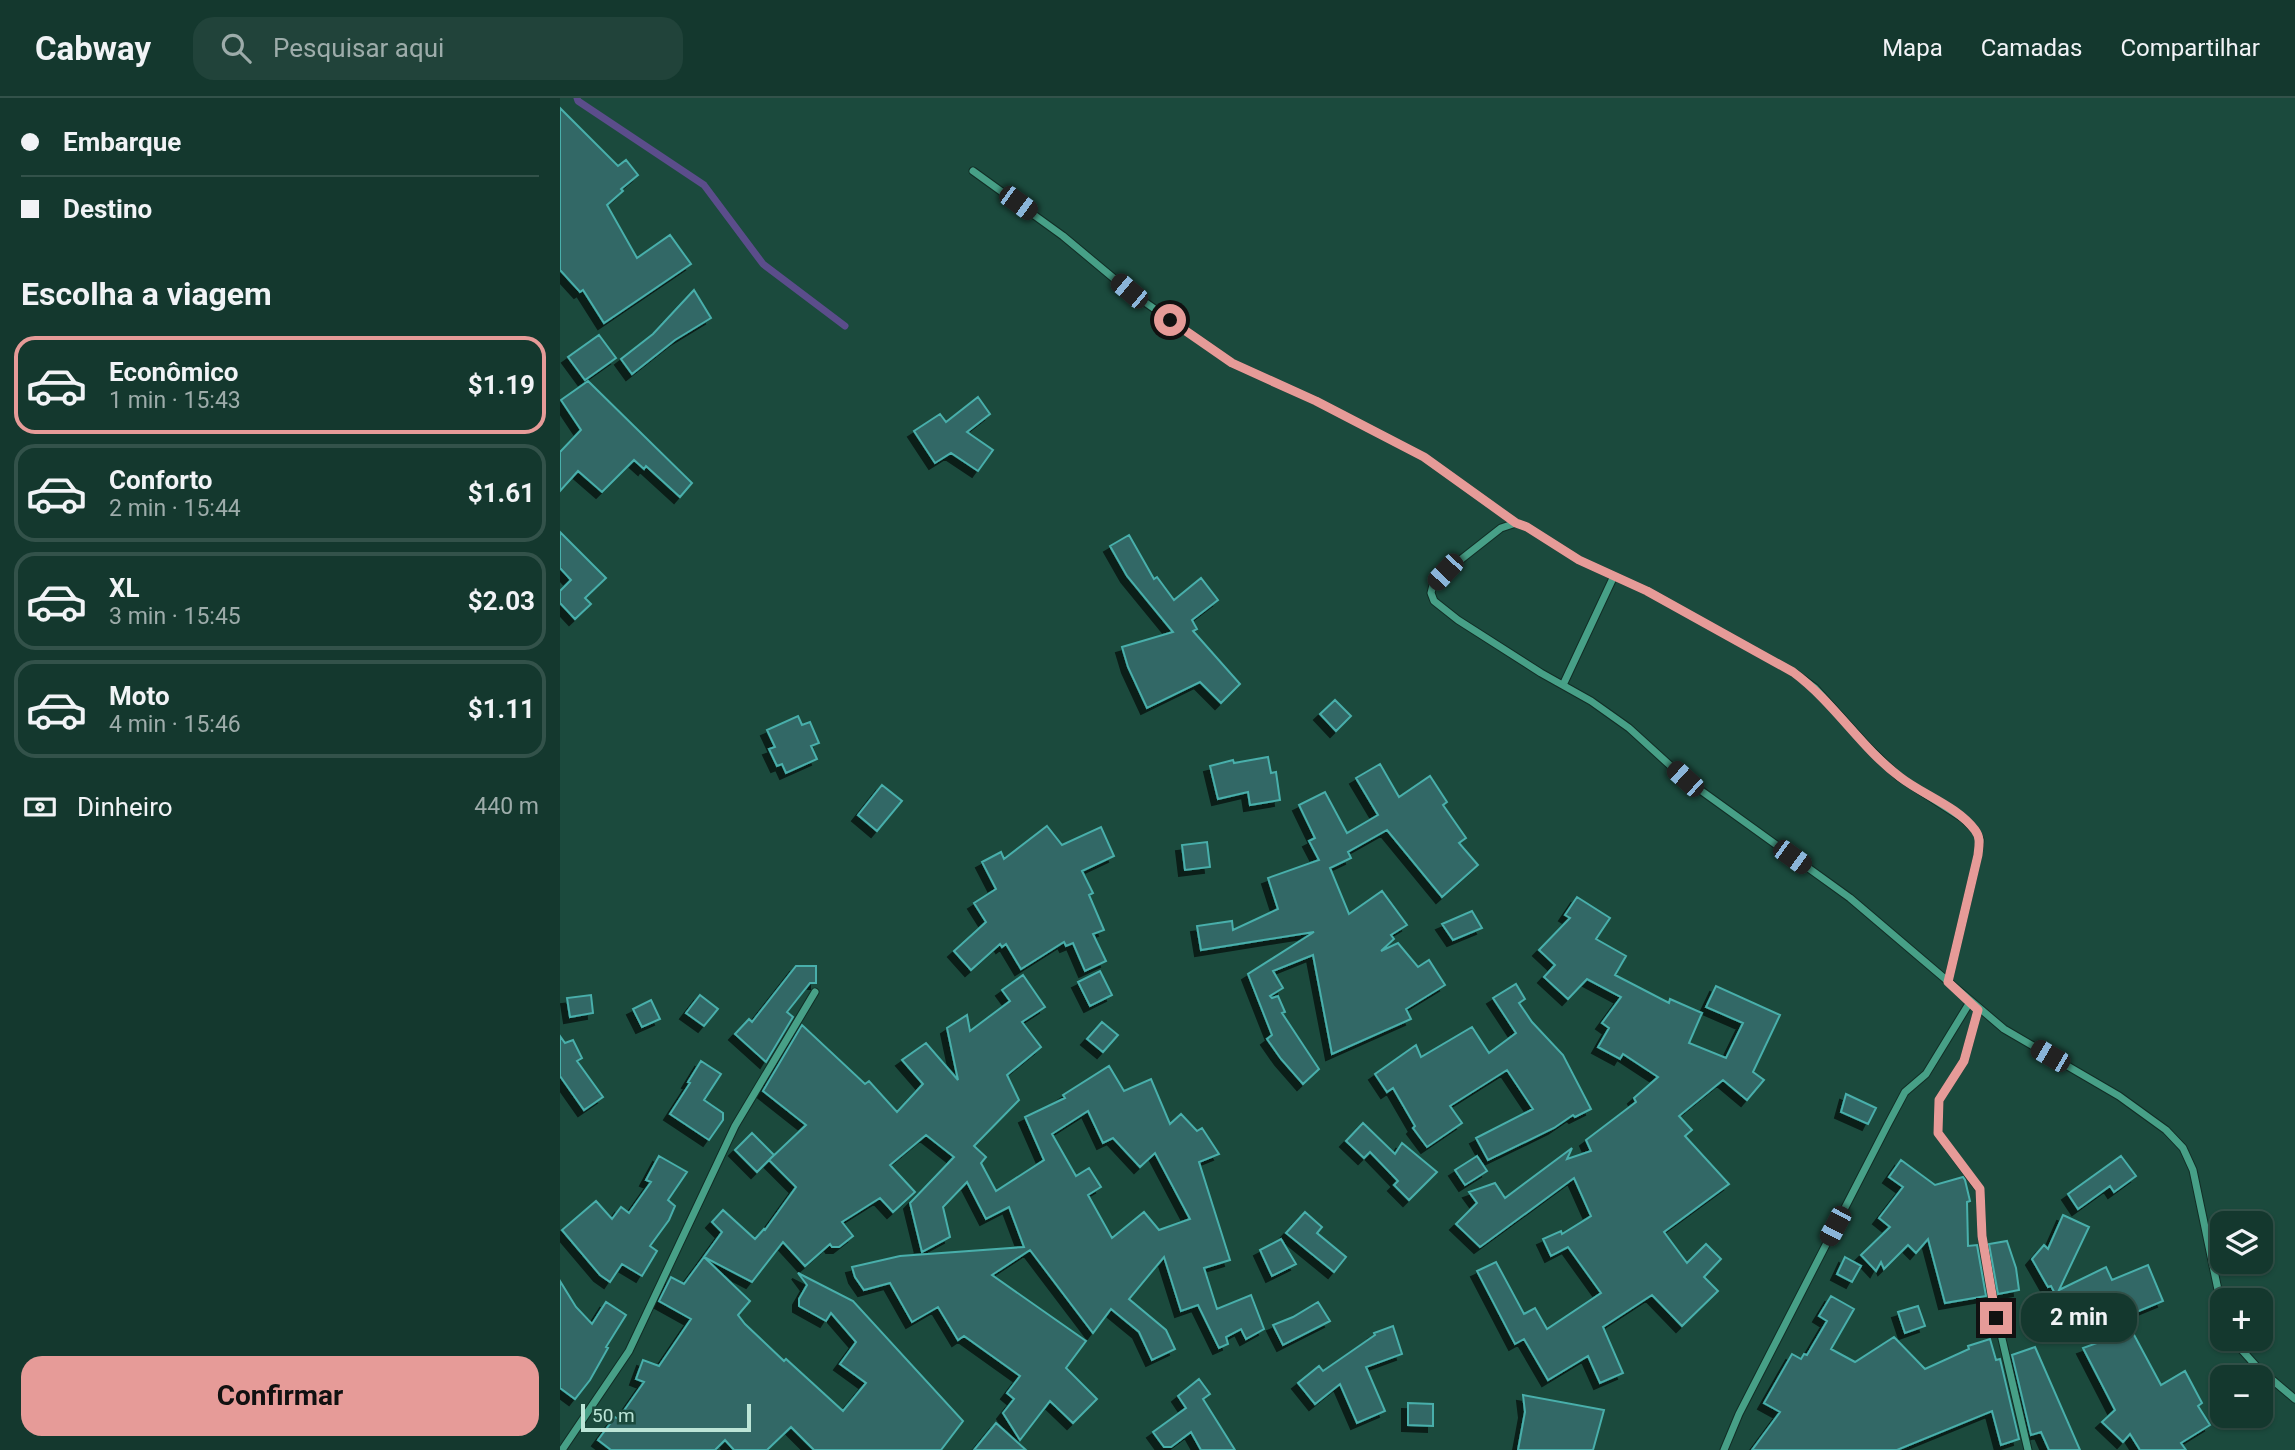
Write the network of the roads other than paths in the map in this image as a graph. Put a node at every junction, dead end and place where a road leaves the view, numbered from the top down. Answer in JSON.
{"nodes":[{"id":1,"x":973,"y":171,"type":"dead end"},
{"id":2,"x":1516,"y":523,"type":"junction"},
{"id":3,"x":1614,"y":576,"type":"junction"},
{"id":4,"x":1563,"y":685,"type":"junction"},
{"id":5,"x":1948,"y":982,"type":"junction"},
{"id":6,"x":815,"y":992,"type":"dead end"},
{"id":7,"x":1970,"y":1002,"type":"junction"},
{"id":8,"x":1978,"y":1010,"type":"junction"},
{"id":9,"x":2218,"y":1288,"type":"edge"},
{"id":10,"x":2243,"y":1351,"type":"edge"},
{"id":11,"x":2295,"y":1399,"type":"edge"},
{"id":12,"x":562,"y":1450,"type":"edge"},
{"id":13,"x":1724,"y":1450,"type":"edge"},
{"id":14,"x":2028,"y":1450,"type":"edge"}],
"edges":[{"from":1,"to":2,"type":"street"},
{"from":2,"to":3,"type":"street"},
{"from":2,"to":4,"type":"street"},
{"from":3,"to":4,"type":"street"},
{"from":3,"to":5,"type":"street"},
{"from":4,"to":5,"type":"street"},
{"from":5,"to":7,"type":"street"},
{"from":6,"to":12,"type":"street"},
{"from":7,"to":8,"type":"street"},
{"from":7,"to":13,"type":"street"},
{"from":8,"to":9,"type":"street"},
{"from":8,"to":14,"type":"street"},
{"from":10,"to":11,"type":"street"}]}
